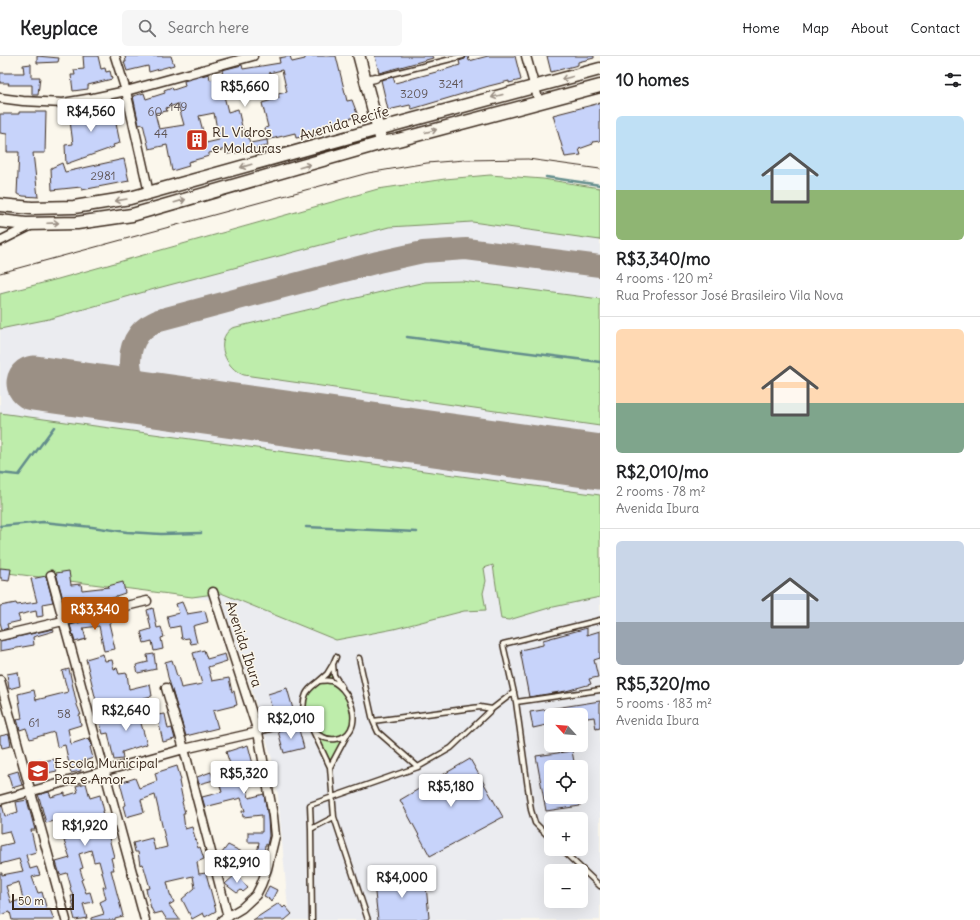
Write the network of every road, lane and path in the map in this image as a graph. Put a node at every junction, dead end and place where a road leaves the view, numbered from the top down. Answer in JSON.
{"nodes":[{"id":1,"x":115,"y":56,"type":"edge"},
{"id":2,"x":253,"y":56,"type":"edge"},
{"id":3,"x":359,"y":56,"type":"edge"},
{"id":4,"x":463,"y":56,"type":"edge"},
{"id":5,"x":526,"y":56,"type":"edge"},
{"id":6,"x":600,"y":69,"type":"edge"},
{"id":7,"x":370,"y":79,"type":"junction"},
{"id":8,"x":534,"y":86,"type":"junction"},
{"id":9,"x":600,"y":86,"type":"edge"},
{"id":10,"x":126,"y":91,"type":"junction"},
{"id":11,"x":0,"y":98,"type":"edge"},
{"id":12,"x":539,"y":102,"type":"junction"},
{"id":13,"x":378,"y":129,"type":"junction"},
{"id":14,"x":382,"y":143,"type":"junction"},
{"id":15,"x":149,"y":193,"type":"junction"},
{"id":16,"x":0,"y":205,"type":"edge"},
{"id":17,"x":0,"y":221,"type":"edge"},
{"id":18,"x":34,"y":224,"type":"junction"},
{"id":19,"x":0,"y":241,"type":"edge"},
{"id":20,"x":52,"y":575,"type":"dead end"},
{"id":21,"x":213,"y":592,"type":"dead end"},
{"id":22,"x":147,"y":601,"type":"dead end"},
{"id":23,"x":64,"y":620,"type":"junction"},
{"id":24,"x":600,"y":620,"type":"edge"},
{"id":25,"x":0,"y":636,"type":"edge"},
{"id":26,"x":336,"y":657,"type":"dead end"},
{"id":27,"x":359,"y":658,"type":"dead end"},
{"id":28,"x":333,"y":664,"type":"junction"},
{"id":29,"x":0,"y":680,"type":"edge"},
{"id":30,"x":319,"y":681,"type":"junction"},
{"id":31,"x":166,"y":688,"type":"dead end"},
{"id":32,"x":342,"y":688,"type":"junction"},
{"id":33,"x":600,"y":690,"type":"edge"},
{"id":34,"x":514,"y":692,"type":"junction"},
{"id":35,"x":516,"y":702,"type":"junction"},
{"id":36,"x":492,"y":709,"type":"junction"},
{"id":37,"x":304,"y":710,"type":"junction"},
{"id":38,"x":306,"y":720,"type":"junction"},
{"id":39,"x":373,"y":721,"type":"junction"},
{"id":40,"x":255,"y":722,"type":"junction"},
{"id":41,"x":312,"y":730,"type":"junction"},
{"id":42,"x":258,"y":732,"type":"junction"},
{"id":43,"x":347,"y":734,"type":"junction"},
{"id":44,"x":184,"y":749,"type":"junction"},
{"id":45,"x":330,"y":767,"type":"junction"},
{"id":46,"x":418,"y":767,"type":"junction"},
{"id":47,"x":106,"y":771,"type":"junction"},
{"id":48,"x":30,"y":792,"type":"junction"},
{"id":49,"x":333,"y":798,"type":"junction"},
{"id":50,"x":0,"y":800,"type":"edge"},
{"id":51,"x":334,"y":817,"type":"junction"},
{"id":52,"x":311,"y":829,"type":"junction"},
{"id":53,"x":544,"y":832,"type":"edge"},
{"id":54,"x":568,"y":856,"type":"edge"},
{"id":55,"x":600,"y":886,"type":"edge"},
{"id":56,"x":225,"y":918,"type":"edge"},
{"id":57,"x":66,"y":920,"type":"edge"},
{"id":58,"x":145,"y":920,"type":"edge"},
{"id":59,"x":312,"y":920,"type":"edge"},
{"id":60,"x":368,"y":920,"type":"edge"}],
"edges":[{"from":1,"to":10,"type":"street"},
{"from":2,"to":10,"type":"street"},
{"from":3,"to":7,"type":"main road"},
{"from":4,"to":7,"type":"lane"},
{"from":5,"to":8,"type":"street"},
{"from":6,"to":8,"type":"main road","name":"Avenida Recife","one_way":true},
{"from":7,"to":13,"type":"main road"},
{"from":8,"to":12,"type":"street"},
{"from":8,"to":13,"type":"main road","name":"Avenida Recife","one_way":true},
{"from":9,"to":12,"type":"main road"},
{"from":10,"to":11,"type":"street"},
{"from":10,"to":15,"type":"street"},
{"from":14,"to":12,"type":"main road","one_way":true},
{"from":13,"to":14,"type":"main road"},
{"from":13,"to":15,"type":"main road","name":"Avenida Recife","one_way":true},
{"from":18,"to":14,"type":"main road","one_way":true},
{"from":15,"to":16,"type":"main road","name":"Avenida Recife","one_way":true},
{"from":17,"to":18,"type":"main road"},
{"from":18,"to":19,"type":"street"},
{"from":20,"to":23,"type":"street"},
{"from":21,"to":40,"type":"street","name":"Avenida Ibura"},
{"from":22,"to":23,"type":"street"},
{"from":23,"to":25,"type":"street"},
{"from":23,"to":47,"type":"street"},
{"from":24,"to":34,"type":"lane"},
{"from":26,"to":28,"type":"lane"},
{"from":27,"to":39,"type":"lane"},
{"from":28,"to":30,"type":"lane"},
{"from":28,"to":32,"type":"lane"},
{"from":29,"to":48,"type":"street"},
{"from":30,"to":32,"type":"lane"},
{"from":30,"to":37,"type":"lane"},
{"from":31,"to":44,"type":"street"},
{"from":32,"to":43,"type":"lane"},
{"from":33,"to":35,"type":"lane"},
{"from":34,"to":35,"type":"lane"},
{"from":34,"to":36,"type":"lane"},
{"from":35,"to":53,"type":"lane"},
{"from":36,"to":39,"type":"lane"},
{"from":36,"to":46,"type":"lane"},
{"from":37,"to":38,"type":"lane"},
{"from":37,"to":40,"type":"lane"},
{"from":38,"to":41,"type":"lane"},
{"from":38,"to":42,"type":"lane"},
{"from":39,"to":46,"type":"lane"},
{"from":40,"to":42,"type":"street","name":"Avenida Ibura"},
{"from":41,"to":43,"type":"lane"},
{"from":41,"to":45,"type":"lane"},
{"from":42,"to":44,"type":"street"},
{"from":42,"to":56,"type":"street","name":"Avenida Ibura"},
{"from":43,"to":45,"type":"lane"},
{"from":44,"to":47,"type":"street"},
{"from":44,"to":56,"type":"street"},
{"from":45,"to":49,"type":"lane"},
{"from":46,"to":49,"type":"lane"},
{"from":47,"to":48,"type":"street"},
{"from":47,"to":58,"type":"street"},
{"from":48,"to":50,"type":"street"},
{"from":48,"to":57,"type":"street"},
{"from":49,"to":51,"type":"lane"},
{"from":49,"to":52,"type":"lane"},
{"from":51,"to":52,"type":"lane"},
{"from":51,"to":60,"type":"lane"},
{"from":52,"to":59,"type":"lane"},
{"from":54,"to":55,"type":"lane"}]}
